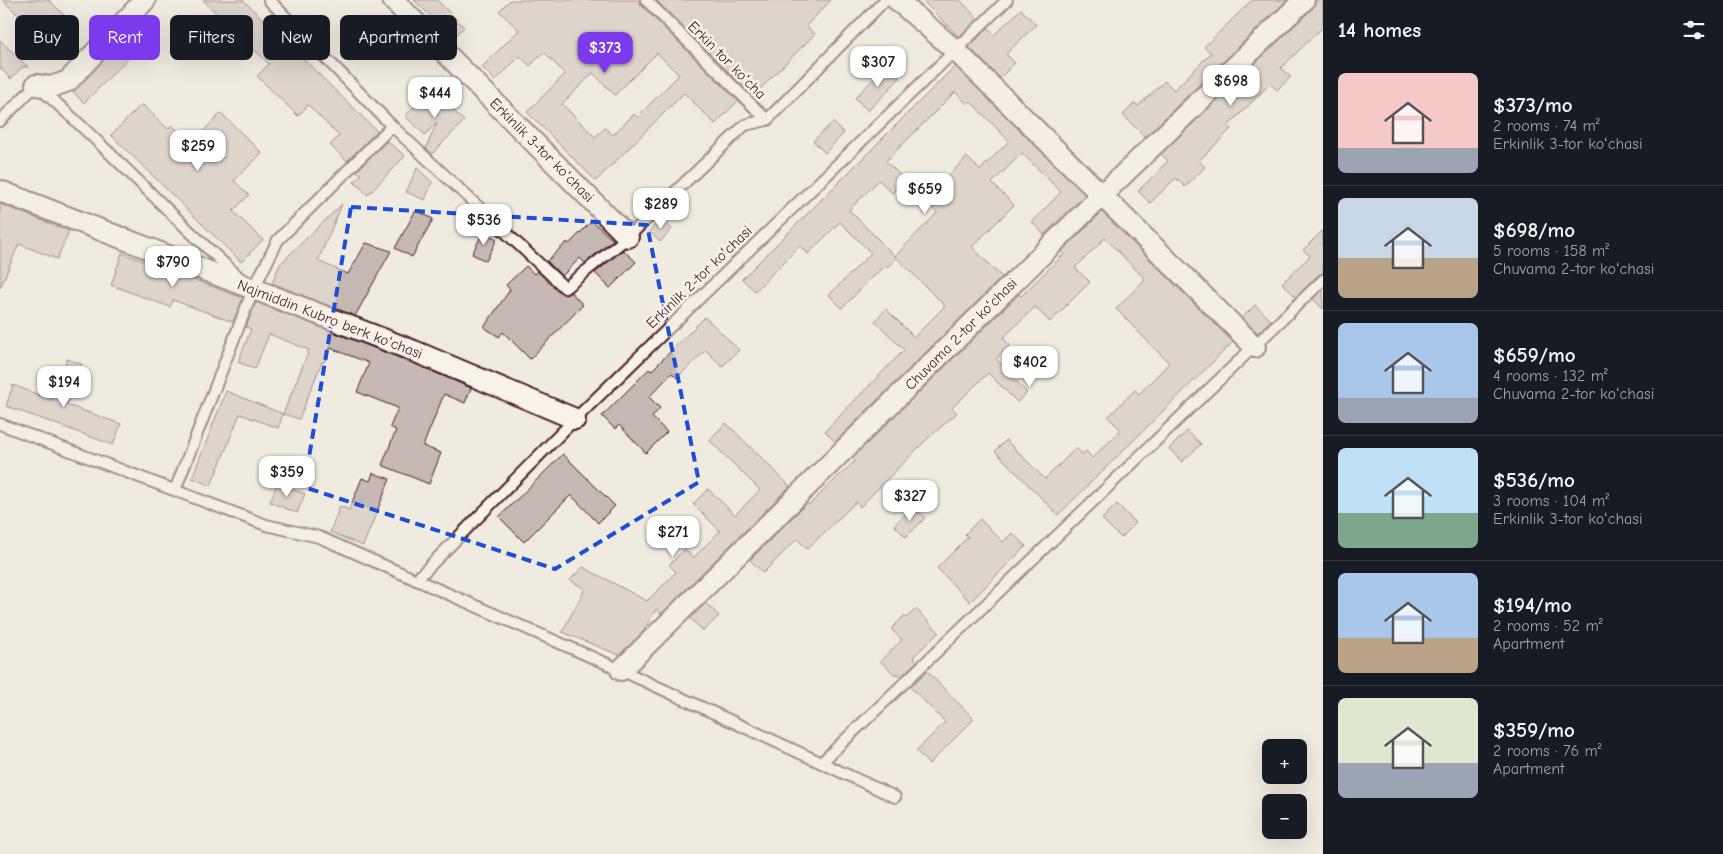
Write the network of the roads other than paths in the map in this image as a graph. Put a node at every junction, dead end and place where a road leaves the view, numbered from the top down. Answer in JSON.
{"nodes":[{"id":1,"x":145,"y":0,"type":"edge"},
{"id":2,"x":269,"y":0,"type":"edge"},
{"id":3,"x":392,"y":0,"type":"edge"},
{"id":4,"x":646,"y":0,"type":"edge"},
{"id":5,"x":885,"y":0,"type":"edge"},
{"id":6,"x":897,"y":0,"type":"edge"},
{"id":7,"x":1007,"y":0,"type":"edge"},
{"id":8,"x":1304,"y":0,"type":"edge"},
{"id":9,"x":956,"y":51,"type":"junction"},
{"id":10,"x":36,"y":85,"type":"junction"},
{"id":11,"x":766,"y":120,"type":"junction"},
{"id":12,"x":0,"y":121,"type":"edge"},
{"id":13,"x":392,"y":126,"type":"junction"},
{"id":14,"x":0,"y":191,"type":"edge"},
{"id":15,"x":1102,"y":195,"type":"junction"},
{"id":16,"x":628,"y":237,"type":"junction"},
{"id":17,"x":1323,"y":280,"type":"edge"},
{"id":18,"x":252,"y":290,"type":"junction"},
{"id":19,"x":1255,"y":347,"type":"junction"},
{"id":20,"x":575,"y":418,"type":"junction"},
{"id":21,"x":0,"y":424,"type":"edge"},
{"id":22,"x":175,"y":490,"type":"junction"},
{"id":23,"x":416,"y":580,"type":"junction"},
{"id":24,"x":621,"y":670,"type":"junction"},
{"id":25,"x":822,"y":762,"type":"junction"},
{"id":26,"x":895,"y":798,"type":"dead end"}],
"edges":[{"from":1,"to":10,"type":"street"},
{"from":2,"to":13,"type":"lane"},
{"from":3,"to":16,"type":"street","name":"Erkinlik 3-tor koʻchasi"},
{"from":4,"to":11,"type":"lane","name":"Erkin tor koʻcha"},
{"from":5,"to":11,"type":"lane"},
{"from":6,"to":9,"type":"street"},
{"from":7,"to":9,"type":"lane","name":"Erkinlik 2-tor koʻchasi"},
{"from":8,"to":15,"type":"street","name":"Chuvama 2-tor koʻchasi"},
{"from":9,"to":15,"type":"street"},
{"from":9,"to":20,"type":"lane","name":"Erkinlik 2-tor koʻchasi"},
{"from":10,"to":12,"type":"lane"},
{"from":10,"to":18,"type":"lane"},
{"from":11,"to":16,"type":"lane"},
{"from":13,"to":16,"type":"lane"},
{"from":13,"to":18,"type":"lane"},
{"from":14,"to":18,"type":"street","name":"Najmiddin Kubro berk koʻchasi"},
{"from":15,"to":19,"type":"street"},
{"from":15,"to":24,"type":"street","name":"Chuvama 2-tor koʻchasi"},
{"from":17,"to":19,"type":"lane"},
{"from":18,"to":20,"type":"street","name":"Najmiddin Kubro berk koʻchasi"},
{"from":18,"to":22,"type":"lane"},
{"from":19,"to":25,"type":"lane"},
{"from":20,"to":23,"type":"lane","name":"Erkinlik 2-tor koʻchasi"},
{"from":21,"to":22,"type":"lane"},
{"from":22,"to":23,"type":"lane"},
{"from":23,"to":24,"type":"lane"},
{"from":24,"to":25,"type":"lane"},
{"from":25,"to":26,"type":"lane"}]}
